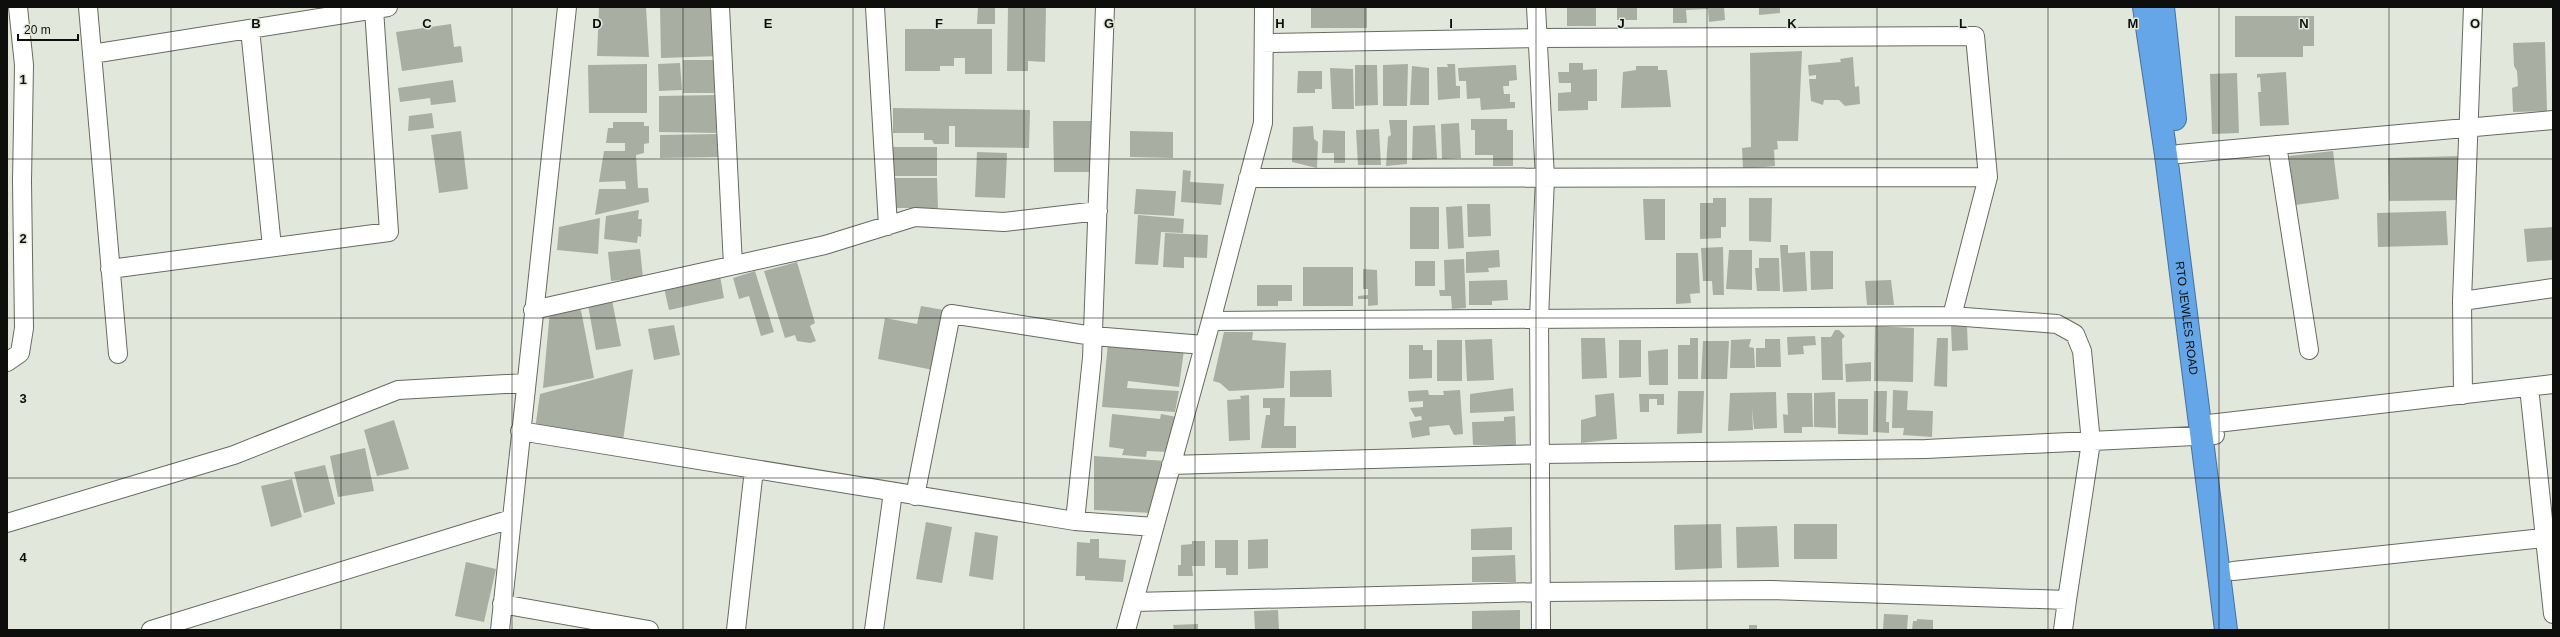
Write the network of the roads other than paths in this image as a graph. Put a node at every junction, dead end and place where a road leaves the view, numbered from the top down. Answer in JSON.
{"nodes":[{"id":1,"x":18,"y":7,"type":"edge"},
{"id":2,"x":88,"y":7,"type":"edge"},
{"id":3,"x":567,"y":7,"type":"edge"},
{"id":4,"x":720,"y":7,"type":"edge"},
{"id":5,"x":875,"y":7,"type":"edge"},
{"id":6,"x":1105,"y":7,"type":"edge"},
{"id":7,"x":1264,"y":7,"type":"edge"},
{"id":8,"x":1536,"y":7,"type":"edge"},
{"id":9,"x":2144,"y":7,"type":"edge"},
{"id":10,"x":2163,"y":7,"type":"edge"},
{"id":11,"x":2473,"y":7,"type":"edge"},
{"id":12,"x":381,"y":8,"type":"edge"},
{"id":13,"x":250,"y":29,"type":"junction"},
{"id":14,"x":1537,"y":38,"type":"junction"},
{"id":15,"x":1264,"y":43,"type":"junction"},
{"id":16,"x":92,"y":54,"type":"junction"},
{"id":17,"x":2553,"y":120,"type":"edge"},
{"id":18,"x":2467,"y":128,"type":"junction"},
{"id":19,"x":2277,"y":145,"type":"junction"},
{"id":20,"x":2179,"y":154,"type":"junction"},
{"id":21,"x":1988,"y":177,"type":"junction"},
{"id":22,"x":1248,"y":178,"type":"junction"},
{"id":23,"x":1544,"y":178,"type":"junction"},
{"id":24,"x":1098,"y":210,"type":"junction"},
{"id":25,"x":888,"y":226,"type":"junction"},
{"id":26,"x":272,"y":246,"type":"junction"},
{"id":27,"x":733,"y":265,"type":"junction"},
{"id":28,"x":110,"y":269,"type":"junction"},
{"id":29,"x":2553,"y":288,"type":"edge"},
{"id":30,"x":2462,"y":301,"type":"junction"},
{"id":31,"x":533,"y":310,"type":"junction"},
{"id":32,"x":1952,"y":316,"type":"junction"},
{"id":33,"x":1539,"y":318,"type":"junction"},
{"id":34,"x":1211,"y":321,"type":"junction"},
{"id":35,"x":1093,"y":336,"type":"junction"},
{"id":36,"x":1204,"y":345,"type":"junction"},
{"id":37,"x":2309,"y":350,"type":"dead end"},
{"id":38,"x":118,"y":354,"type":"dead end"},
{"id":39,"x":7,"y":362,"type":"edge"},
{"id":40,"x":525,"y":383,"type":"junction"},
{"id":41,"x":2553,"y":384,"type":"edge"},
{"id":42,"x":2529,"y":387,"type":"junction"},
{"id":43,"x":2463,"y":395,"type":"junction"},
{"id":44,"x":2207,"y":430,"type":"junction"},
{"id":45,"x":520,"y":432,"type":"junction"},
{"id":46,"x":2091,"y":442,"type":"junction"},
{"id":47,"x":1540,"y":454,"type":"junction"},
{"id":48,"x":1171,"y":465,"type":"junction"},
{"id":49,"x":754,"y":469,"type":"junction"},
{"id":50,"x":893,"y":492,"type":"junction"},
{"id":51,"x":915,"y":496,"type":"junction"},
{"id":52,"x":511,"y":519,"type":"junction"},
{"id":53,"x":1075,"y":521,"type":"junction"},
{"id":54,"x":7,"y":522,"type":"edge"},
{"id":55,"x":1154,"y":527,"type":"junction"},
{"id":56,"x":2548,"y":537,"type":"edge"},
{"id":57,"x":2233,"y":571,"type":"junction"},
{"id":58,"x":1541,"y":592,"type":"junction"},
{"id":59,"x":2067,"y":600,"type":"junction"},
{"id":60,"x":1134,"y":602,"type":"junction"},
{"id":61,"x":502,"y":604,"type":"junction"},
{"id":62,"x":2553,"y":614,"type":"edge"},
{"id":63,"x":151,"y":630,"type":"edge"},
{"id":64,"x":500,"y":630,"type":"edge"},
{"id":65,"x":649,"y":630,"type":"edge"},
{"id":66,"x":736,"y":630,"type":"edge"},
{"id":67,"x":874,"y":630,"type":"edge"},
{"id":68,"x":1126,"y":630,"type":"edge"},
{"id":69,"x":1541,"y":630,"type":"edge"},
{"id":70,"x":2063,"y":630,"type":"edge"},
{"id":71,"x":2226,"y":630,"type":"edge"},
{"id":72,"x":2240,"y":630,"type":"edge"}],
"edges":[{"from":1,"to":39,"type":"street"},
{"from":2,"to":16,"type":"street"},
{"from":3,"to":31,"type":"street"},
{"from":4,"to":27,"type":"street"},
{"from":5,"to":25,"type":"street"},
{"from":6,"to":24,"type":"street"},
{"from":7,"to":15,"type":"street"},
{"from":8,"to":14,"type":"street"},
{"from":9,"to":44,"type":"highway","name":"RTO JEWLES ROAD"},
{"from":10,"to":20,"type":"highway","name":"RTO JEWLES ROAD"},
{"from":11,"to":18,"type":"street"},
{"from":12,"to":13,"type":"street"},
{"from":12,"to":26,"type":"street"},
{"from":13,"to":16,"type":"street"},
{"from":13,"to":26,"type":"street"},
{"from":14,"to":15,"type":"street"},
{"from":14,"to":21,"type":"street"},
{"from":14,"to":23,"type":"street"},
{"from":15,"to":22,"type":"street"},
{"from":16,"to":28,"type":"street"},
{"from":17,"to":18,"type":"street"},
{"from":18,"to":19,"type":"street"},
{"from":18,"to":30,"type":"street"},
{"from":19,"to":20,"type":"street"},
{"from":19,"to":37,"type":"street"},
{"from":20,"to":44,"type":"highway","name":"RTO JEWLES ROAD"},
{"from":21,"to":23,"type":"street"},
{"from":21,"to":32,"type":"street"},
{"from":22,"to":23,"type":"street"},
{"from":22,"to":34,"type":"street"},
{"from":23,"to":33,"type":"street"},
{"from":24,"to":25,"type":"street"},
{"from":24,"to":35,"type":"street"},
{"from":25,"to":27,"type":"street"},
{"from":26,"to":28,"type":"street"},
{"from":27,"to":31,"type":"street"},
{"from":28,"to":38,"type":"street"},
{"from":29,"to":30,"type":"street"},
{"from":30,"to":43,"type":"street"},
{"from":31,"to":40,"type":"street"},
{"from":32,"to":33,"type":"street"},
{"from":32,"to":46,"type":"street"},
{"from":33,"to":34,"type":"street"},
{"from":33,"to":47,"type":"street"},
{"from":34,"to":36,"type":"street"},
{"from":35,"to":36,"type":"street"},
{"from":35,"to":51,"type":"street"},
{"from":35,"to":53,"type":"street"},
{"from":36,"to":48,"type":"street"},
{"from":40,"to":45,"type":"street"},
{"from":40,"to":54,"type":"street"},
{"from":41,"to":42,"type":"street"},
{"from":42,"to":43,"type":"street"},
{"from":42,"to":56,"type":"street"},
{"from":43,"to":44,"type":"street"},
{"from":44,"to":46,"type":"street"},
{"from":44,"to":57,"type":"highway","name":"RTO JEWLES ROAD"},
{"from":44,"to":71,"type":"highway","name":"RTO JEWLES ROAD"},
{"from":45,"to":49,"type":"street"},
{"from":45,"to":52,"type":"street"},
{"from":46,"to":47,"type":"street"},
{"from":46,"to":59,"type":"street"},
{"from":47,"to":48,"type":"street"},
{"from":47,"to":58,"type":"street"},
{"from":48,"to":55,"type":"street"},
{"from":49,"to":50,"type":"street"},
{"from":49,"to":66,"type":"street"},
{"from":50,"to":51,"type":"street"},
{"from":50,"to":67,"type":"street"},
{"from":51,"to":53,"type":"street"},
{"from":52,"to":61,"type":"street"},
{"from":52,"to":63,"type":"street"},
{"from":53,"to":55,"type":"street"},
{"from":55,"to":60,"type":"street"},
{"from":56,"to":57,"type":"street"},
{"from":56,"to":62,"type":"street"},
{"from":57,"to":72,"type":"highway","name":"RTO JEWLES ROAD"},
{"from":58,"to":59,"type":"street"},
{"from":58,"to":60,"type":"street"},
{"from":58,"to":69,"type":"street"},
{"from":59,"to":70,"type":"street"},
{"from":60,"to":68,"type":"street"},
{"from":61,"to":64,"type":"street"},
{"from":61,"to":65,"type":"street"}]}
